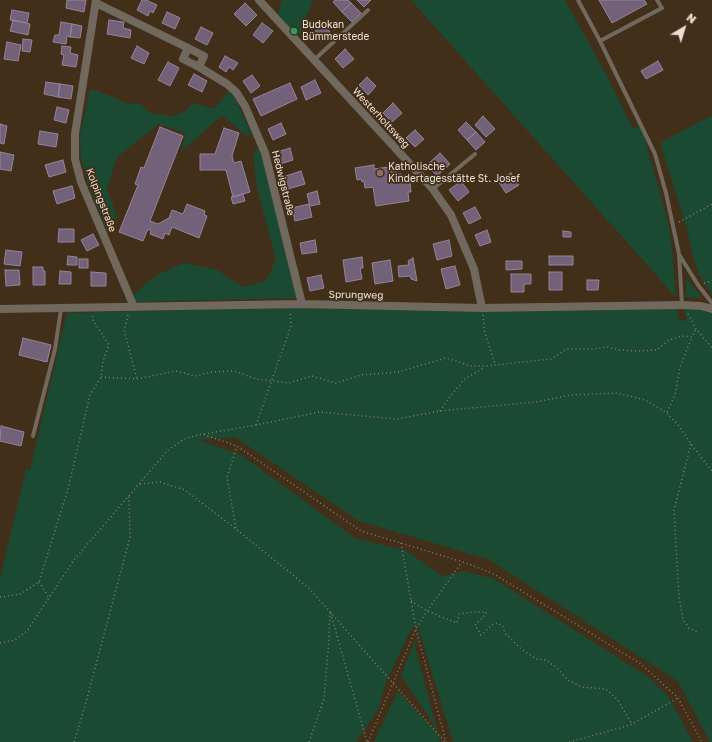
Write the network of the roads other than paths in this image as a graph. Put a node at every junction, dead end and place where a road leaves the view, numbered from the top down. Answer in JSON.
{"nodes":[{"id":1,"x":259,"y":0,"type":"edge"},
{"id":2,"x":578,"y":0,"type":"edge"},
{"id":3,"x":657,"y":0,"type":"edge"},
{"id":4,"x":96,"y":2,"type":"edge"},
{"id":5,"x":368,"y":10,"type":"dead end"},
{"id":6,"x":600,"y":41,"type":"junction"},
{"id":7,"x":188,"y":48,"type":"junction"},
{"id":8,"x":314,"y":60,"type":"junction"},
{"id":9,"x":199,"y":67,"type":"junction"},
{"id":10,"x":475,"y":154,"type":"dead end"},
{"id":11,"x":433,"y":189,"type":"junction"},
{"id":12,"x":679,"y":254,"type":"junction"},
{"id":13,"x":712,"y":303,"type":"edge"},
{"id":14,"x":302,"y":304,"type":"junction"},
{"id":15,"x":684,"y":305,"type":"junction"},
{"id":16,"x":130,"y":308,"type":"junction"},
{"id":17,"x":482,"y":308,"type":"junction"},
{"id":18,"x":0,"y":309,"type":"edge"},
{"id":19,"x":62,"y":309,"type":"junction"},
{"id":20,"x":712,"y":309,"type":"edge"},
{"id":21,"x":33,"y":436,"type":"dead end"}],
"edges":[{"from":1,"to":8,"type":"street","name":"Westerholtsweg"},
{"from":2,"to":6,"type":"lane"},
{"from":3,"to":6,"type":"lane"},
{"from":4,"to":7,"type":"street"},
{"from":4,"to":16,"type":"street","name":"Kolpingstraße"},
{"from":5,"to":8,"type":"lane"},
{"from":6,"to":12,"type":"lane"},
{"from":7,"to":9,"type":"street"},
{"from":7,"to":9,"type":"street","name":"Hedwigstraße"},
{"from":8,"to":11,"type":"street","name":"Westerholtsweg"},
{"from":9,"to":14,"type":"street","name":"Hedwigstraße"},
{"from":10,"to":11,"type":"lane"},
{"from":11,"to":17,"type":"street","name":"Westerholtsweg"},
{"from":12,"to":13,"type":"lane"},
{"from":12,"to":15,"type":"lane"},
{"from":14,"to":16,"type":"street","name":"Sprungweg"},
{"from":14,"to":17,"type":"street","name":"Sprungweg"},
{"from":15,"to":17,"type":"street","name":"Sprungweg"},
{"from":15,"to":20,"type":"street","name":"Sprungweg"},
{"from":16,"to":19,"type":"street","name":"Sprungweg"},
{"from":18,"to":19,"type":"street","name":"Sprungweg"},
{"from":19,"to":21,"type":"lane"}]}
